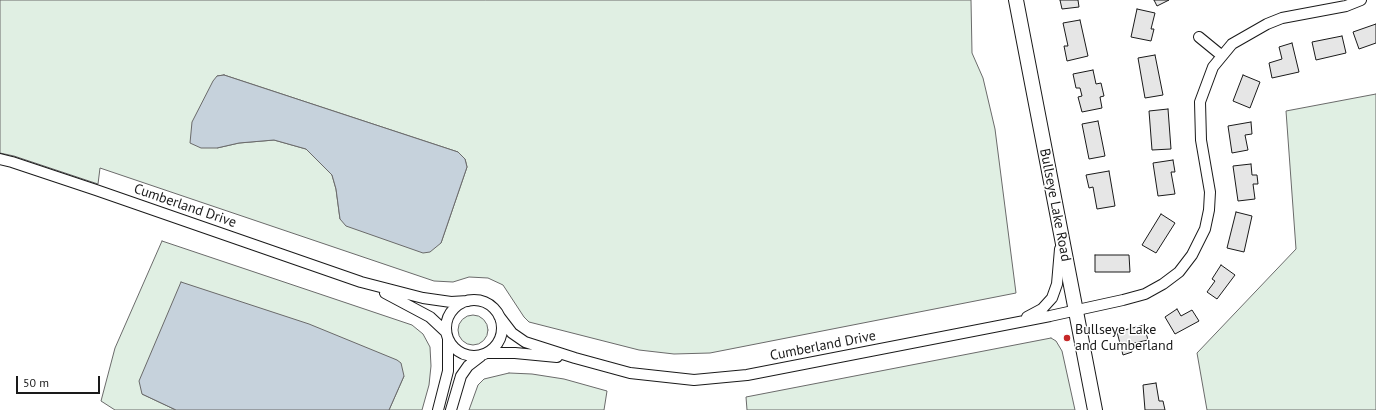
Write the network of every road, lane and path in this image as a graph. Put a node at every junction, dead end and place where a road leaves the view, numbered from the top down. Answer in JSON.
{"nodes":[{"id":1,"x":1016,"y":0,"type":"edge"},
{"id":2,"x":1361,"y":0,"type":"edge"},
{"id":3,"x":1198,"y":37,"type":"dead end"},
{"id":4,"x":1221,"y":55,"type":"junction"},
{"id":5,"x":0,"y":159,"type":"edge"},
{"id":6,"x":1061,"y":233,"type":"junction"},
{"id":7,"x":361,"y":282,"type":"junction"},
{"id":8,"x":468,"y":301,"type":"junction"},
{"id":9,"x":1075,"y":310,"type":"junction"},
{"id":10,"x":499,"y":316,"type":"junction"},
{"id":11,"x":1019,"y":322,"type":"junction"},
{"id":12,"x":447,"y":336,"type":"junction"},
{"id":13,"x":484,"y":354,"type":"junction"},
{"id":14,"x":575,"y":358,"type":"junction"},
{"id":15,"x":438,"y":410,"type":"edge"},
{"id":16,"x":451,"y":410,"type":"edge"},
{"id":17,"x":1095,"y":410,"type":"edge"}],
"edges":[{"from":1,"to":6,"type":"street","name":"Bullseye Lake Road"},
{"from":2,"to":4,"type":"street","name":"Cumberland Drive"},
{"from":3,"to":4,"type":"street"},
{"from":4,"to":9,"type":"street","name":"Cumberland Drive"},
{"from":5,"to":7,"type":"street","name":"Cumberland Drive"},
{"from":6,"to":9,"type":"street","name":"Bullseye Lake Road"},
{"from":6,"to":11,"type":"street"},
{"from":7,"to":8,"type":"street","name":"Cumberland Drive"},
{"from":7,"to":12,"type":"street","name":"Cumberland Drive"},
{"from":8,"to":10,"type":"street"},
{"from":8,"to":12,"type":"street"},
{"from":9,"to":11,"type":"street","name":"Cumberland Drive"},
{"from":9,"to":17,"type":"street","name":"Bullseye Lake Road"},
{"from":10,"to":13,"type":"street"},
{"from":10,"to":14,"type":"street","name":"Cumberland Drive"},
{"from":11,"to":14,"type":"street","name":"Cumberland Drive"},
{"from":12,"to":13,"type":"street"},
{"from":12,"to":15,"type":"street"},
{"from":13,"to":14,"type":"street","name":"Cumberland Drive"},
{"from":13,"to":16,"type":"street"}]}
